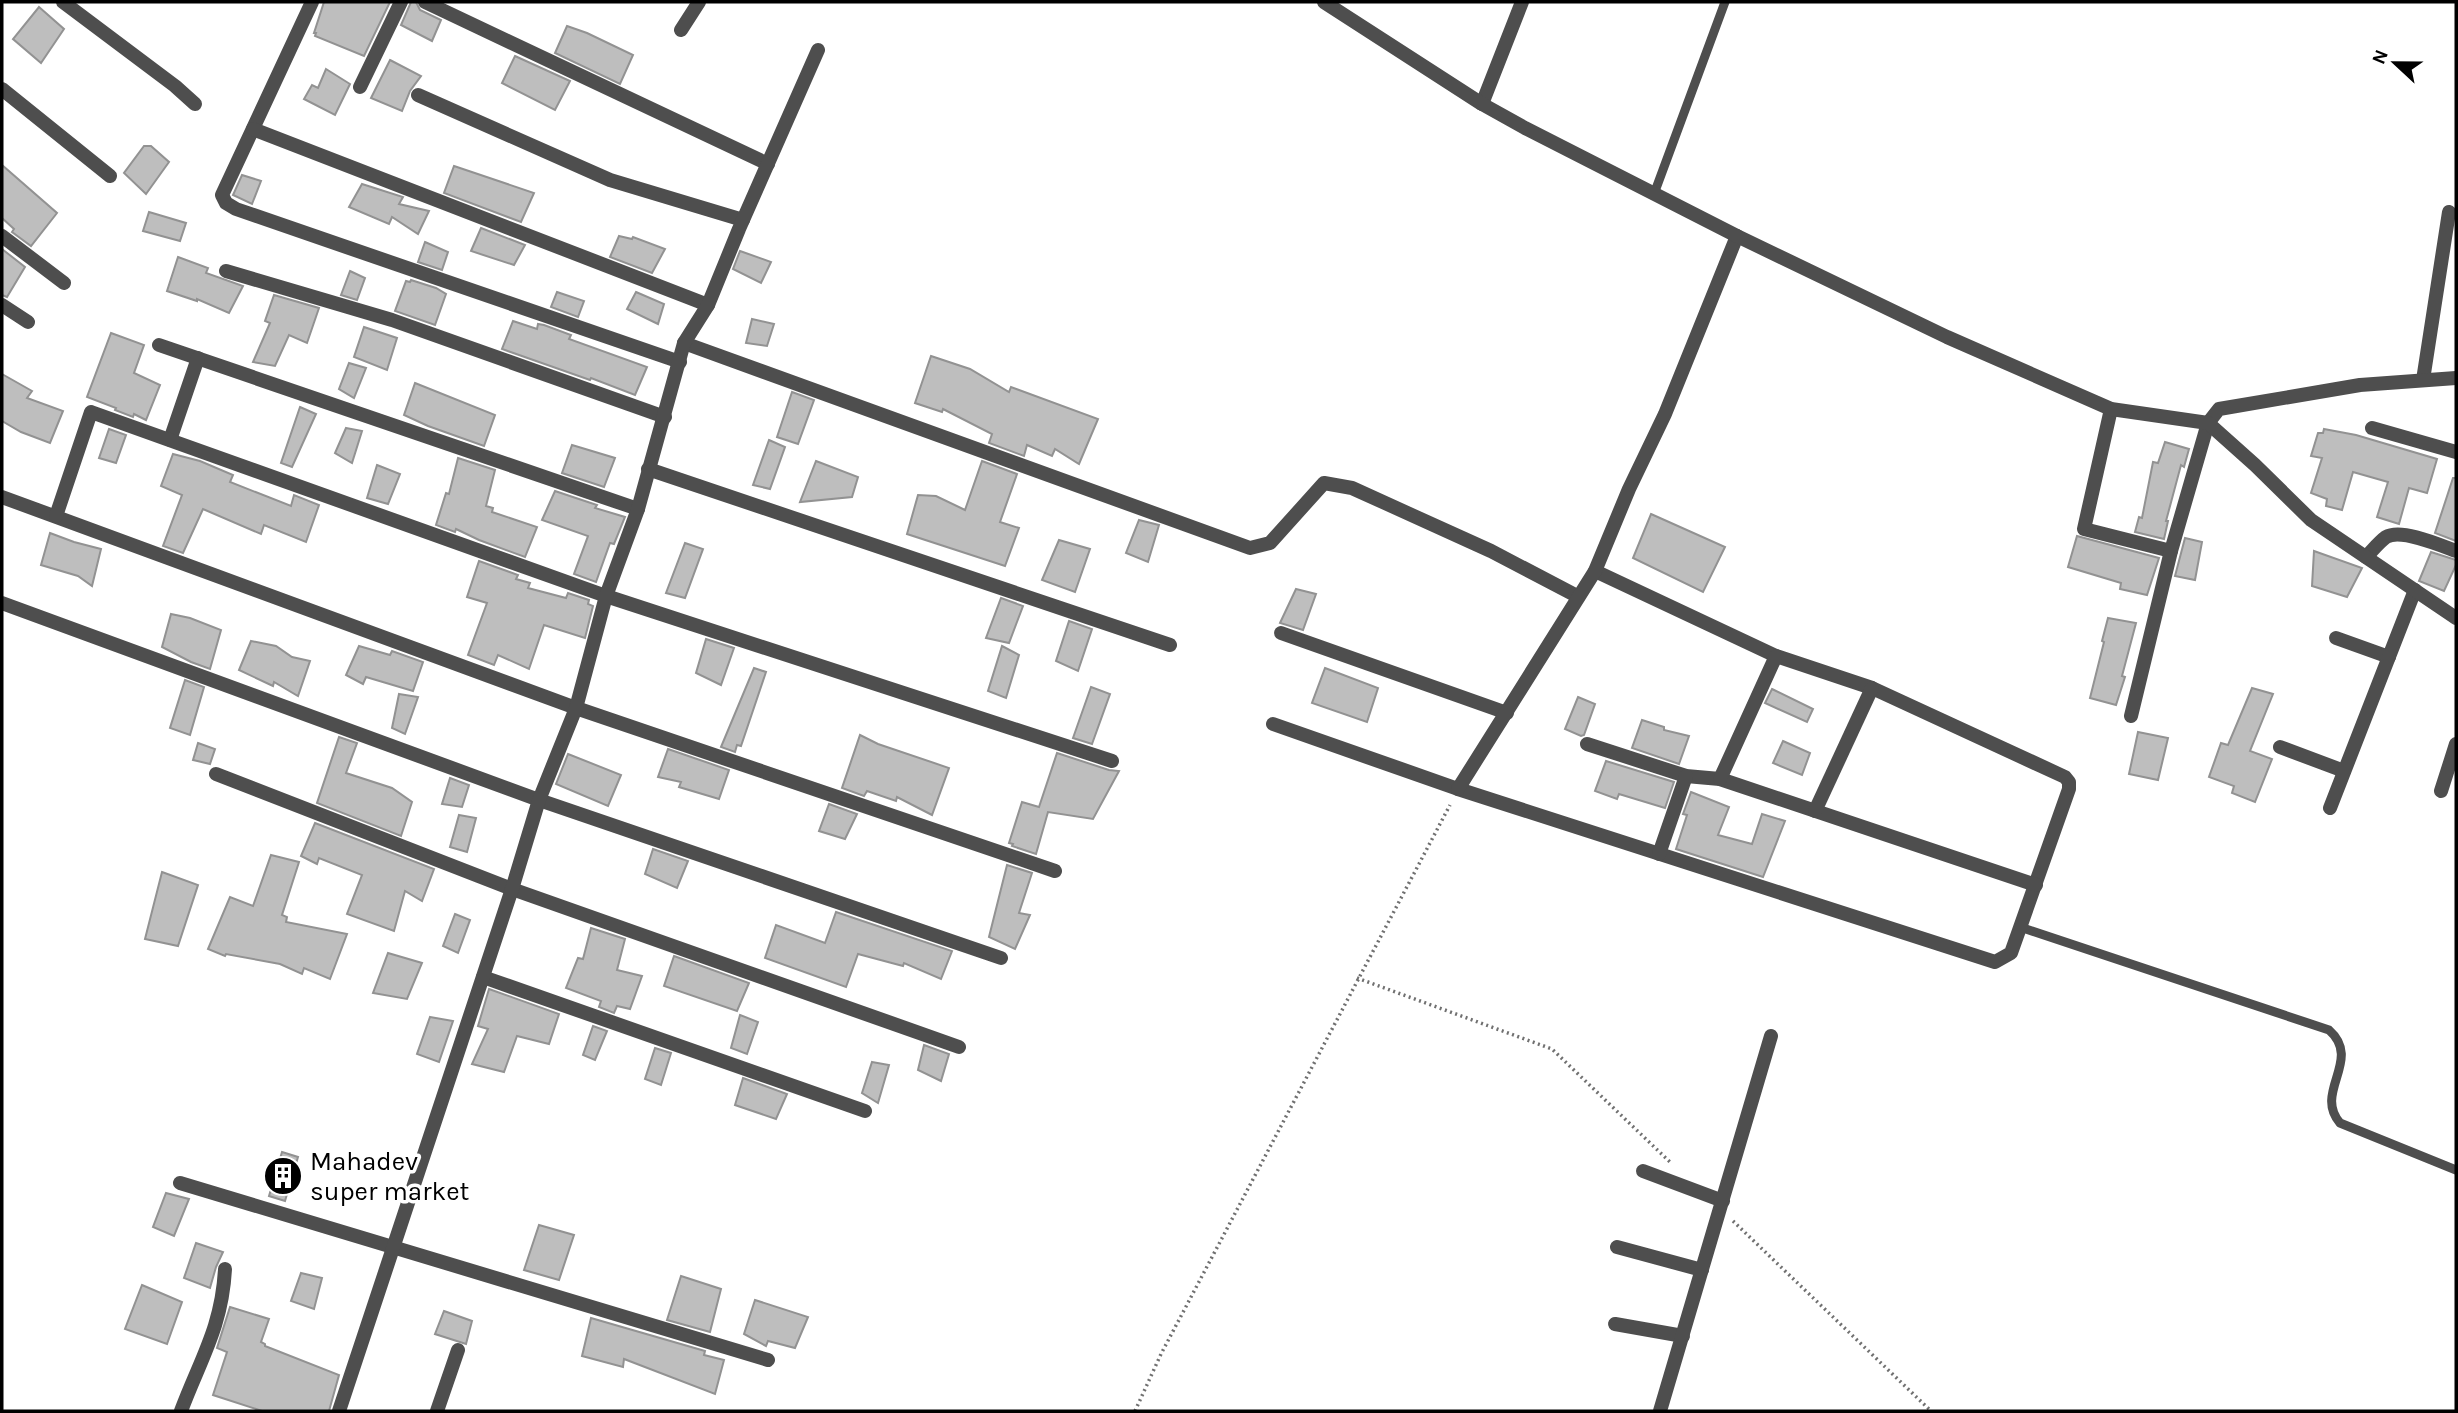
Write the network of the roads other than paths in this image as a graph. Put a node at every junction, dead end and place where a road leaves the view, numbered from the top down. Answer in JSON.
{"nodes":[{"id":1,"x":63,"y":2,"type":"edge"},
{"id":2,"x":312,"y":2,"type":"edge"},
{"id":3,"x":401,"y":2,"type":"edge"},
{"id":4,"x":425,"y":2,"type":"edge"},
{"id":5,"x":699,"y":2,"type":"edge"},
{"id":6,"x":1324,"y":2,"type":"edge"},
{"id":7,"x":1522,"y":2,"type":"edge"},
{"id":8,"x":1725,"y":2,"type":"edge"},
{"id":9,"x":681,"y":30,"type":"dead end"},
{"id":10,"x":818,"y":50,"type":"dead end"},
{"id":11,"x":360,"y":87,"type":"dead end"},
{"id":12,"x":2,"y":89,"type":"edge"},
{"id":13,"x":418,"y":94,"type":"dead end"},
{"id":14,"x":195,"y":104,"type":"dead end"},
{"id":15,"x":1482,"y":104,"type":"junction"},
{"id":16,"x":253,"y":129,"type":"junction"},
{"id":17,"x":768,"y":164,"type":"junction"},
{"id":18,"x":110,"y":176,"type":"dead end"},
{"id":19,"x":1654,"y":194,"type":"junction"},
{"id":20,"x":2449,"y":212,"type":"dead end"},
{"id":21,"x":743,"y":220,"type":"junction"},
{"id":22,"x":2,"y":236,"type":"edge"},
{"id":23,"x":1737,"y":236,"type":"junction"},
{"id":24,"x":226,"y":271,"type":"dead end"},
{"id":25,"x":64,"y":283,"type":"dead end"},
{"id":26,"x":2,"y":305,"type":"edge"},
{"id":27,"x":708,"y":306,"type":"junction"},
{"id":28,"x":28,"y":322,"type":"dead end"},
{"id":29,"x":684,"y":343,"type":"junction"},
{"id":30,"x":159,"y":345,"type":"dead end"},
{"id":31,"x":198,"y":358,"type":"junction"},
{"id":32,"x":680,"y":362,"type":"junction"},
{"id":33,"x":2456,"y":378,"type":"edge"},
{"id":34,"x":2423,"y":380,"type":"junction"},
{"id":35,"x":2111,"y":410,"type":"junction"},
{"id":36,"x":665,"y":417,"type":"junction"},
{"id":37,"x":2208,"y":423,"type":"junction"},
{"id":38,"x":2372,"y":428,"type":"dead end"},
{"id":39,"x":170,"y":440,"type":"junction"},
{"id":40,"x":2456,"y":453,"type":"edge"},
{"id":41,"x":648,"y":469,"type":"junction"},
{"id":42,"x":2,"y":497,"type":"edge"},
{"id":43,"x":638,"y":509,"type":"junction"},
{"id":44,"x":56,"y":516,"type":"junction"},
{"id":45,"x":2171,"y":551,"type":"junction"},
{"id":46,"x":2456,"y":551,"type":"edge"},
{"id":47,"x":2366,"y":557,"type":"junction"},
{"id":48,"x":1595,"y":571,"type":"junction"},
{"id":49,"x":2415,"y":590,"type":"junction"},
{"id":50,"x":606,"y":596,"type":"junction"},
{"id":51,"x":1577,"y":596,"type":"junction"},
{"id":52,"x":2,"y":603,"type":"edge"},
{"id":53,"x":2456,"y":618,"type":"edge"},
{"id":54,"x":1281,"y":633,"type":"dead end"},
{"id":55,"x":2336,"y":638,"type":"dead end"},
{"id":56,"x":1170,"y":645,"type":"dead end"},
{"id":57,"x":1776,"y":656,"type":"junction"},
{"id":58,"x":2389,"y":657,"type":"junction"},
{"id":59,"x":1872,"y":688,"type":"junction"},
{"id":60,"x":576,"y":708,"type":"junction"},
{"id":61,"x":1507,"y":713,"type":"junction"},
{"id":62,"x":2131,"y":716,"type":"dead end"},
{"id":63,"x":1273,"y":724,"type":"dead end"},
{"id":64,"x":1587,"y":744,"type":"dead end"},
{"id":65,"x":2456,"y":744,"type":"edge"},
{"id":66,"x":2280,"y":747,"type":"dead end"},
{"id":67,"x":1112,"y":761,"type":"dead end"},
{"id":68,"x":2344,"y":771,"type":"junction"},
{"id":69,"x":216,"y":774,"type":"dead end"},
{"id":70,"x":1686,"y":776,"type":"junction"},
{"id":71,"x":1720,"y":779,"type":"junction"},
{"id":72,"x":1458,"y":789,"type":"junction"},
{"id":73,"x":2441,"y":791,"type":"dead end"},
{"id":74,"x":539,"y":800,"type":"junction"},
{"id":75,"x":2330,"y":807,"type":"dead end"},
{"id":76,"x":1815,"y":811,"type":"junction"},
{"id":77,"x":1660,"y":854,"type":"junction"},
{"id":78,"x":1055,"y":871,"type":"dead end"},
{"id":79,"x":2036,"y":885,"type":"junction"},
{"id":80,"x":512,"y":889,"type":"junction"},
{"id":81,"x":2020,"y":927,"type":"junction"},
{"id":82,"x":1001,"y":958,"type":"dead end"},
{"id":83,"x":483,"y":977,"type":"junction"},
{"id":84,"x":1771,"y":1036,"type":"dead end"},
{"id":85,"x":959,"y":1047,"type":"dead end"},
{"id":86,"x":865,"y":1111,"type":"dead end"},
{"id":87,"x":2456,"y":1170,"type":"edge"},
{"id":88,"x":1643,"y":1171,"type":"dead end"},
{"id":89,"x":180,"y":1183,"type":"dead end"},
{"id":90,"x":1723,"y":1201,"type":"junction"},
{"id":91,"x":1616,"y":1247,"type":"dead end"},
{"id":92,"x":393,"y":1249,"type":"junction"},
{"id":93,"x":225,"y":1269,"type":"dead end"},
{"id":94,"x":1702,"y":1270,"type":"junction"},
{"id":95,"x":1615,"y":1324,"type":"dead end"},
{"id":96,"x":1683,"y":1336,"type":"junction"},
{"id":97,"x":458,"y":1350,"type":"dead end"},
{"id":98,"x":768,"y":1360,"type":"dead end"},
{"id":99,"x":181,"y":1411,"type":"edge"},
{"id":100,"x":339,"y":1411,"type":"edge"},
{"id":101,"x":437,"y":1411,"type":"edge"},
{"id":102,"x":1660,"y":1411,"type":"edge"}],
"edges":[{"from":1,"to":14,"type":"street"},
{"from":2,"to":16,"type":"street"},
{"from":3,"to":11,"type":"street"},
{"from":4,"to":17,"type":"street"},
{"from":5,"to":9,"type":"street"},
{"from":6,"to":15,"type":"street"},
{"from":7,"to":15,"type":"street"},
{"from":8,"to":19,"type":"lane"},
{"from":10,"to":17,"type":"street"},
{"from":12,"to":18,"type":"street"},
{"from":13,"to":21,"type":"street"},
{"from":15,"to":19,"type":"street"},
{"from":16,"to":27,"type":"street"},
{"from":16,"to":32,"type":"street"},
{"from":17,"to":21,"type":"street"},
{"from":19,"to":23,"type":"street"},
{"from":20,"to":34,"type":"street"},
{"from":21,"to":27,"type":"street"},
{"from":22,"to":25,"type":"street"},
{"from":23,"to":35,"type":"street"},
{"from":23,"to":48,"type":"street"},
{"from":24,"to":36,"type":"street"},
{"from":26,"to":28,"type":"street"},
{"from":27,"to":29,"type":"street"},
{"from":29,"to":32,"type":"street"},
{"from":29,"to":51,"type":"street"},
{"from":30,"to":31,"type":"street"},
{"from":31,"to":39,"type":"street"},
{"from":31,"to":43,"type":"street"},
{"from":32,"to":36,"type":"street"},
{"from":33,"to":34,"type":"street"},
{"from":34,"to":37,"type":"street"},
{"from":35,"to":37,"type":"street"},
{"from":35,"to":45,"type":"street"},
{"from":36,"to":41,"type":"street"},
{"from":37,"to":45,"type":"street"},
{"from":37,"to":47,"type":"street"},
{"from":38,"to":40,"type":"street"},
{"from":39,"to":44,"type":"street"},
{"from":39,"to":50,"type":"street"},
{"from":41,"to":43,"type":"street"},
{"from":41,"to":56,"type":"street"},
{"from":42,"to":44,"type":"street"},
{"from":43,"to":50,"type":"street"},
{"from":44,"to":60,"type":"street"},
{"from":45,"to":62,"type":"street"},
{"from":46,"to":47,"type":"street"},
{"from":47,"to":49,"type":"street"},
{"from":48,"to":51,"type":"street"},
{"from":48,"to":57,"type":"street"},
{"from":49,"to":53,"type":"street"},
{"from":49,"to":58,"type":"street"},
{"from":50,"to":60,"type":"street"},
{"from":50,"to":67,"type":"street"},
{"from":51,"to":61,"type":"street"},
{"from":52,"to":74,"type":"street"},
{"from":54,"to":61,"type":"street"},
{"from":55,"to":58,"type":"street"},
{"from":57,"to":59,"type":"street"},
{"from":57,"to":71,"type":"street"},
{"from":58,"to":68,"type":"street"},
{"from":59,"to":76,"type":"street"},
{"from":59,"to":79,"type":"street"},
{"from":60,"to":74,"type":"street"},
{"from":60,"to":78,"type":"street"},
{"from":61,"to":72,"type":"street"},
{"from":63,"to":72,"type":"street"},
{"from":64,"to":70,"type":"street"},
{"from":65,"to":73,"type":"street"},
{"from":66,"to":68,"type":"street"},
{"from":68,"to":75,"type":"street"},
{"from":69,"to":80,"type":"street"},
{"from":70,"to":71,"type":"street"},
{"from":70,"to":77,"type":"street"},
{"from":71,"to":76,"type":"street"},
{"from":72,"to":77,"type":"street"},
{"from":74,"to":80,"type":"street"},
{"from":74,"to":82,"type":"street"},
{"from":76,"to":79,"type":"street"},
{"from":77,"to":81,"type":"street"},
{"from":79,"to":81,"type":"street"},
{"from":80,"to":83,"type":"street"},
{"from":80,"to":85,"type":"street"},
{"from":81,"to":87,"type":"lane"},
{"from":83,"to":86,"type":"street"},
{"from":83,"to":92,"type":"street"},
{"from":84,"to":90,"type":"street"},
{"from":88,"to":90,"type":"street"},
{"from":89,"to":92,"type":"street"},
{"from":90,"to":94,"type":"street"},
{"from":91,"to":94,"type":"street"},
{"from":92,"to":98,"type":"street"},
{"from":92,"to":100,"type":"street"},
{"from":93,"to":99,"type":"street"},
{"from":94,"to":96,"type":"street"},
{"from":95,"to":96,"type":"street"},
{"from":96,"to":102,"type":"street"},
{"from":97,"to":101,"type":"street"}]}
